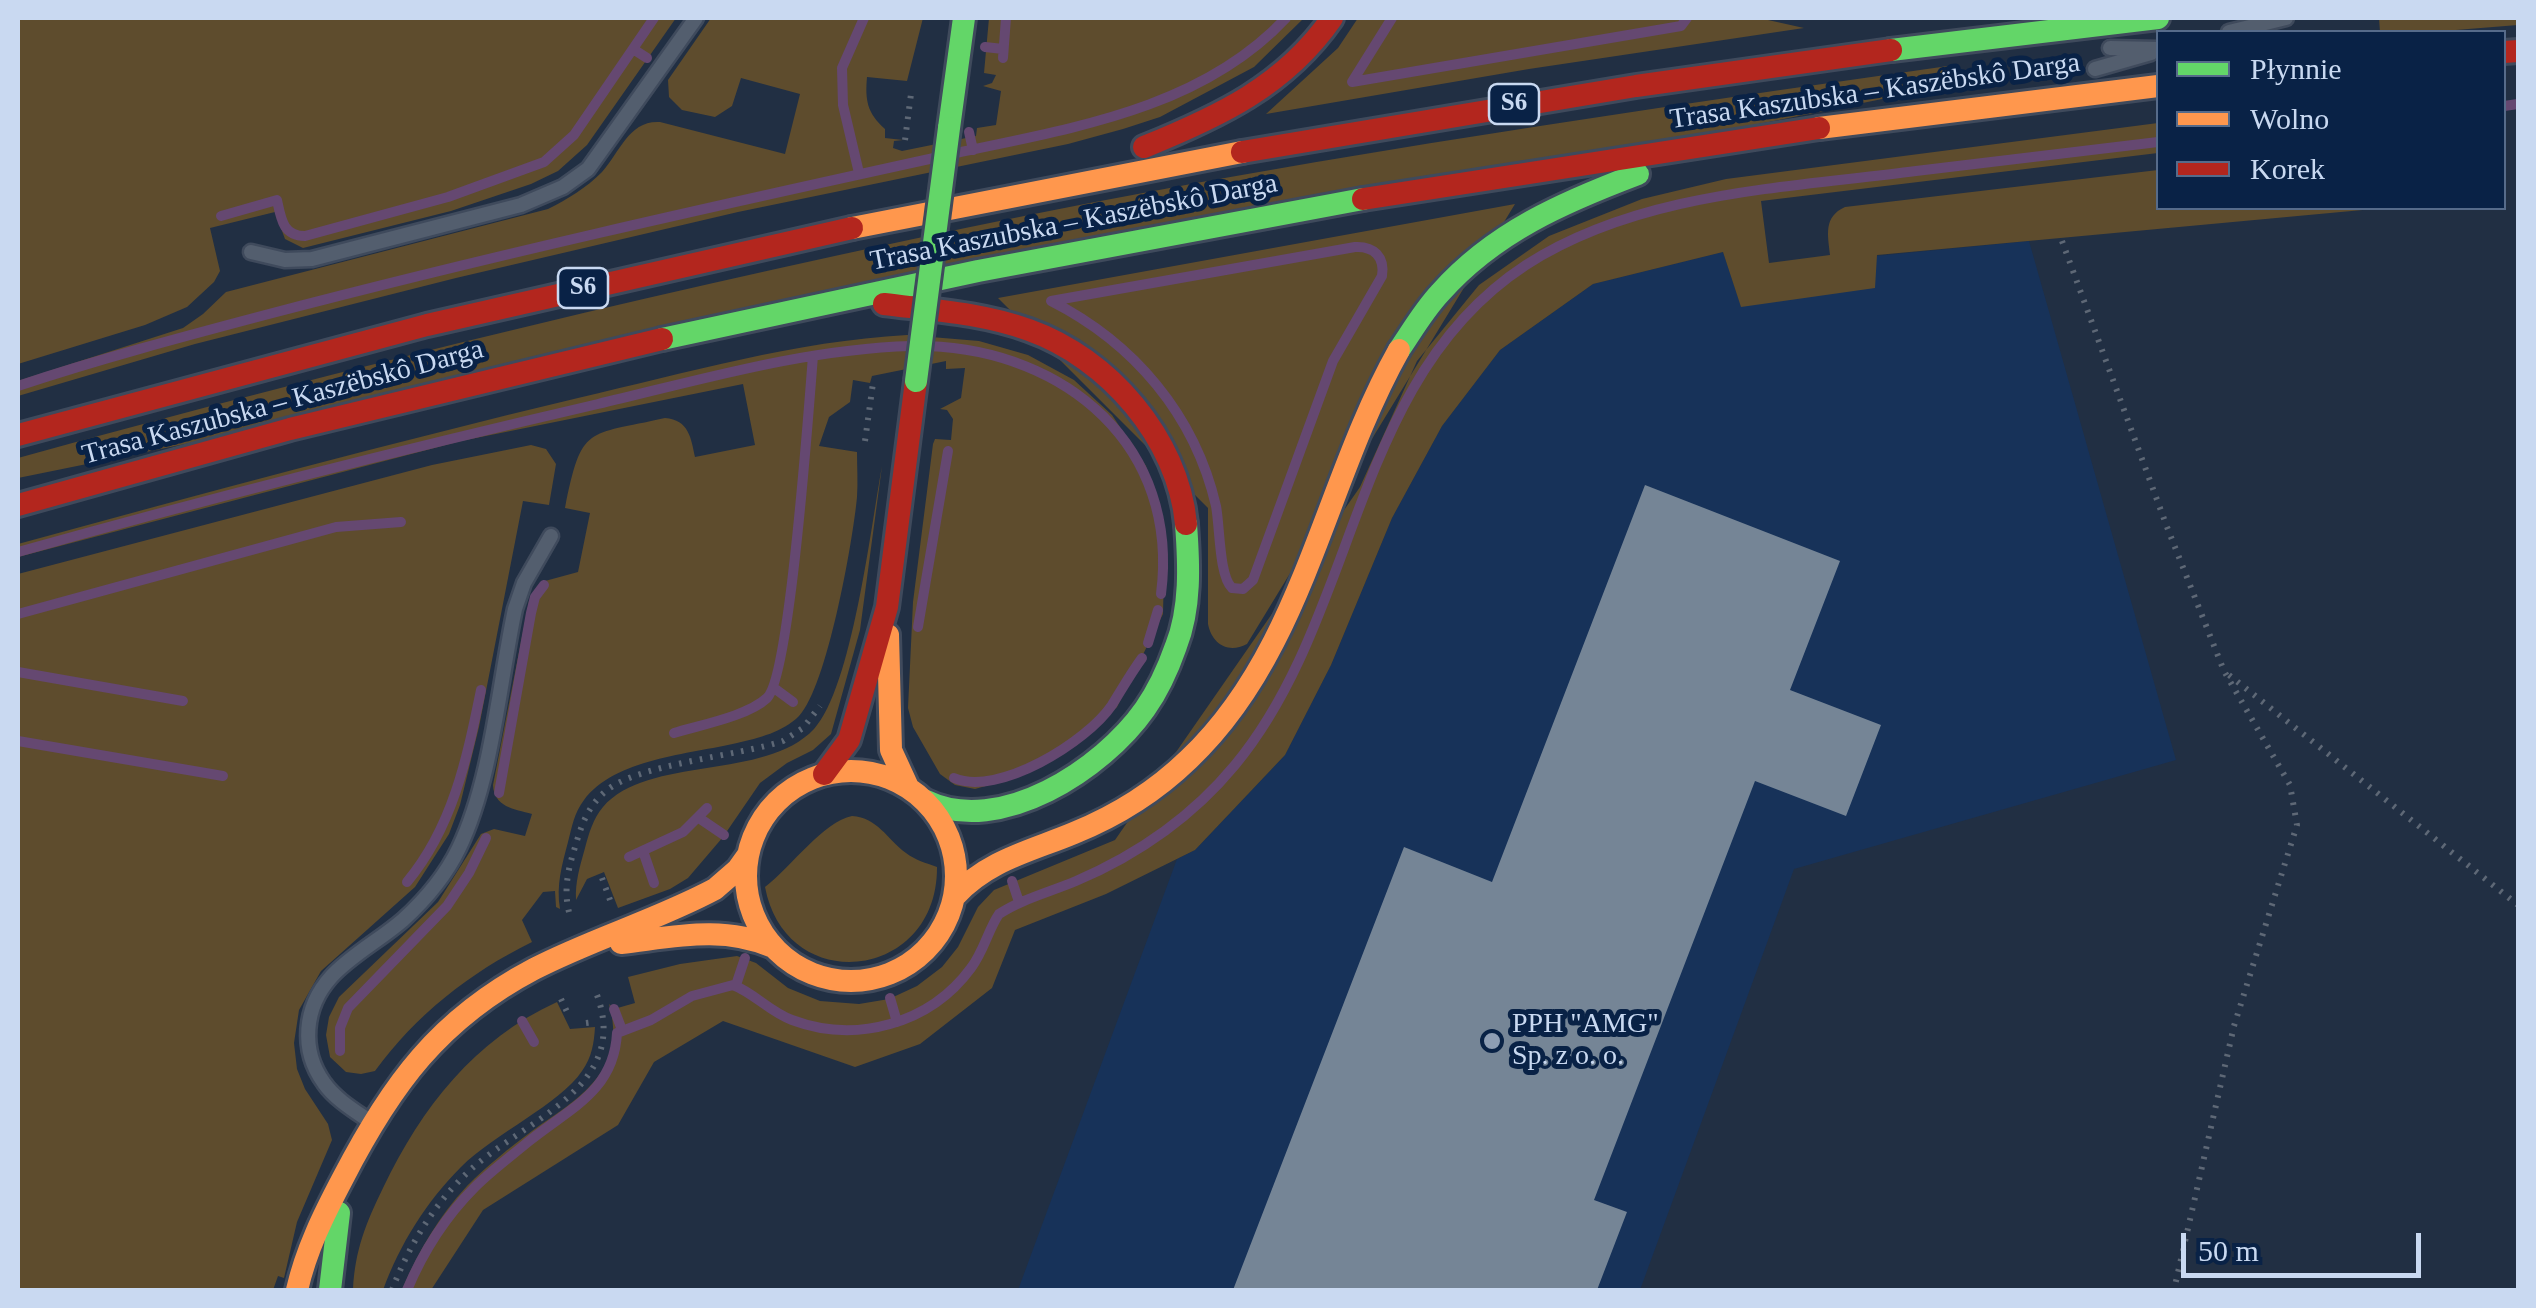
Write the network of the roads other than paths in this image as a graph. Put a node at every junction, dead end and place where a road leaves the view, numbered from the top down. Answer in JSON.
{"nodes":[{"id":1,"x":696,"y":18,"type":"edge"},
{"id":2,"x":964,"y":18,"type":"edge"},
{"id":3,"x":1332,"y":18,"type":"edge"},
{"id":4,"x":2158,"y":18,"type":"edge"},
{"id":5,"x":2286,"y":18,"type":"edge"},
{"id":6,"x":1906,"y":23,"type":"dead end"},
{"id":7,"x":2237,"y":30,"type":"edge"},
{"id":8,"x":1987,"y":36,"type":"junction"},
{"id":9,"x":1945,"y":42,"type":"junction"},
{"id":10,"x":2062,"y":46,"type":"dead end"},
{"id":11,"x":2100,"y":47,"type":"dead end"},
{"id":12,"x":2156,"y":50,"type":"edge"},
{"id":13,"x":2156,"y":51,"type":"edge"},
{"id":14,"x":2084,"y":72,"type":"dead end"},
{"id":15,"x":2047,"y":82,"type":"dead end"},
{"id":16,"x":2156,"y":86,"type":"edge"},
{"id":17,"x":1954,"y":108,"type":"junction"},
{"id":18,"x":1720,"y":142,"type":"junction"},
{"id":19,"x":1044,"y":189,"type":"junction"},
{"id":20,"x":251,"y":252,"type":"dead end"},
{"id":21,"x":843,"y":299,"type":"junction"},
{"id":22,"x":18,"y":435,"type":"edge"},
{"id":23,"x":18,"y":505,"type":"edge"},
{"id":24,"x":551,"y":536,"type":"dead end"},
{"id":25,"x":886,"y":607,"type":"junction"},
{"id":26,"x":824,"y":774,"type":"junction"},
{"id":27,"x":917,"y":794,"type":"junction"},
{"id":28,"x":748,"y":855,"type":"junction"},
{"id":29,"x":955,"y":896,"type":"junction"},
{"id":30,"x":592,"y":946,"type":"junction"},
{"id":31,"x":773,"y":947,"type":"junction"},
{"id":32,"x":370,"y":1122,"type":"junction"},
{"id":33,"x":348,"y":1170,"type":"junction"},
{"id":34,"x":297,"y":1290,"type":"edge"},
{"id":35,"x":330,"y":1290,"type":"edge"}],
"edges":[{"from":1,"to":20,"type":"lane"},
{"from":2,"to":25,"type":"main road","bridge":true},
{"from":3,"to":19,"type":"main road"},
{"from":4,"to":8,"type":"main road","name":"Trasa Kaszubska – Kaszëbskô Darga","number":"S6"},
{"from":5,"to":7,"type":"lane"},
{"from":6,"to":8,"type":"main road"},
{"from":8,"to":9,"type":"main road","name":"Trasa Kaszubska – Kaszëbskô Darga","number":"S6"},
{"from":9,"to":10,"type":"lane"},
{"from":9,"to":19,"type":"main road","name":"Trasa Kaszubska – Kaszëbskô Darga","number":"S6"},
{"from":11,"to":12,"type":"lane"},
{"from":13,"to":14,"type":"lane"},
{"from":15,"to":17,"type":"lane"},
{"from":16,"to":17,"type":"main road","name":"Trasa Kaszubska – Kaszëbskô Darga"},
{"from":17,"to":18,"type":"main road","name":"Trasa Kaszubska – Kaszëbskô Darga"},
{"from":18,"to":21,"type":"main road","name":"Trasa Kaszubska – Kaszëbskô Darga"},
{"from":18,"to":29,"type":"main road"},
{"from":19,"to":22,"type":"main road","name":"Trasa Kaszubska – Kaszëbskô Darga","number":"S6"},
{"from":21,"to":23,"type":"main road","name":"Trasa Kaszubska – Kaszëbskô Darga"},
{"from":21,"to":27,"type":"main road"},
{"from":24,"to":32,"type":"lane"},
{"from":25,"to":26,"type":"main road"},
{"from":25,"to":27,"type":"main road"},
{"from":26,"to":27,"type":"main road"},
{"from":26,"to":28,"type":"main road"},
{"from":27,"to":29,"type":"main road"},
{"from":28,"to":30,"type":"main road"},
{"from":28,"to":31,"type":"main road"},
{"from":29,"to":31,"type":"main road"},
{"from":30,"to":31,"type":"main road"},
{"from":30,"to":32,"type":"main road"},
{"from":32,"to":33,"type":"main road"},
{"from":33,"to":34,"type":"main road"},
{"from":33,"to":35,"type":"main road"}]}
